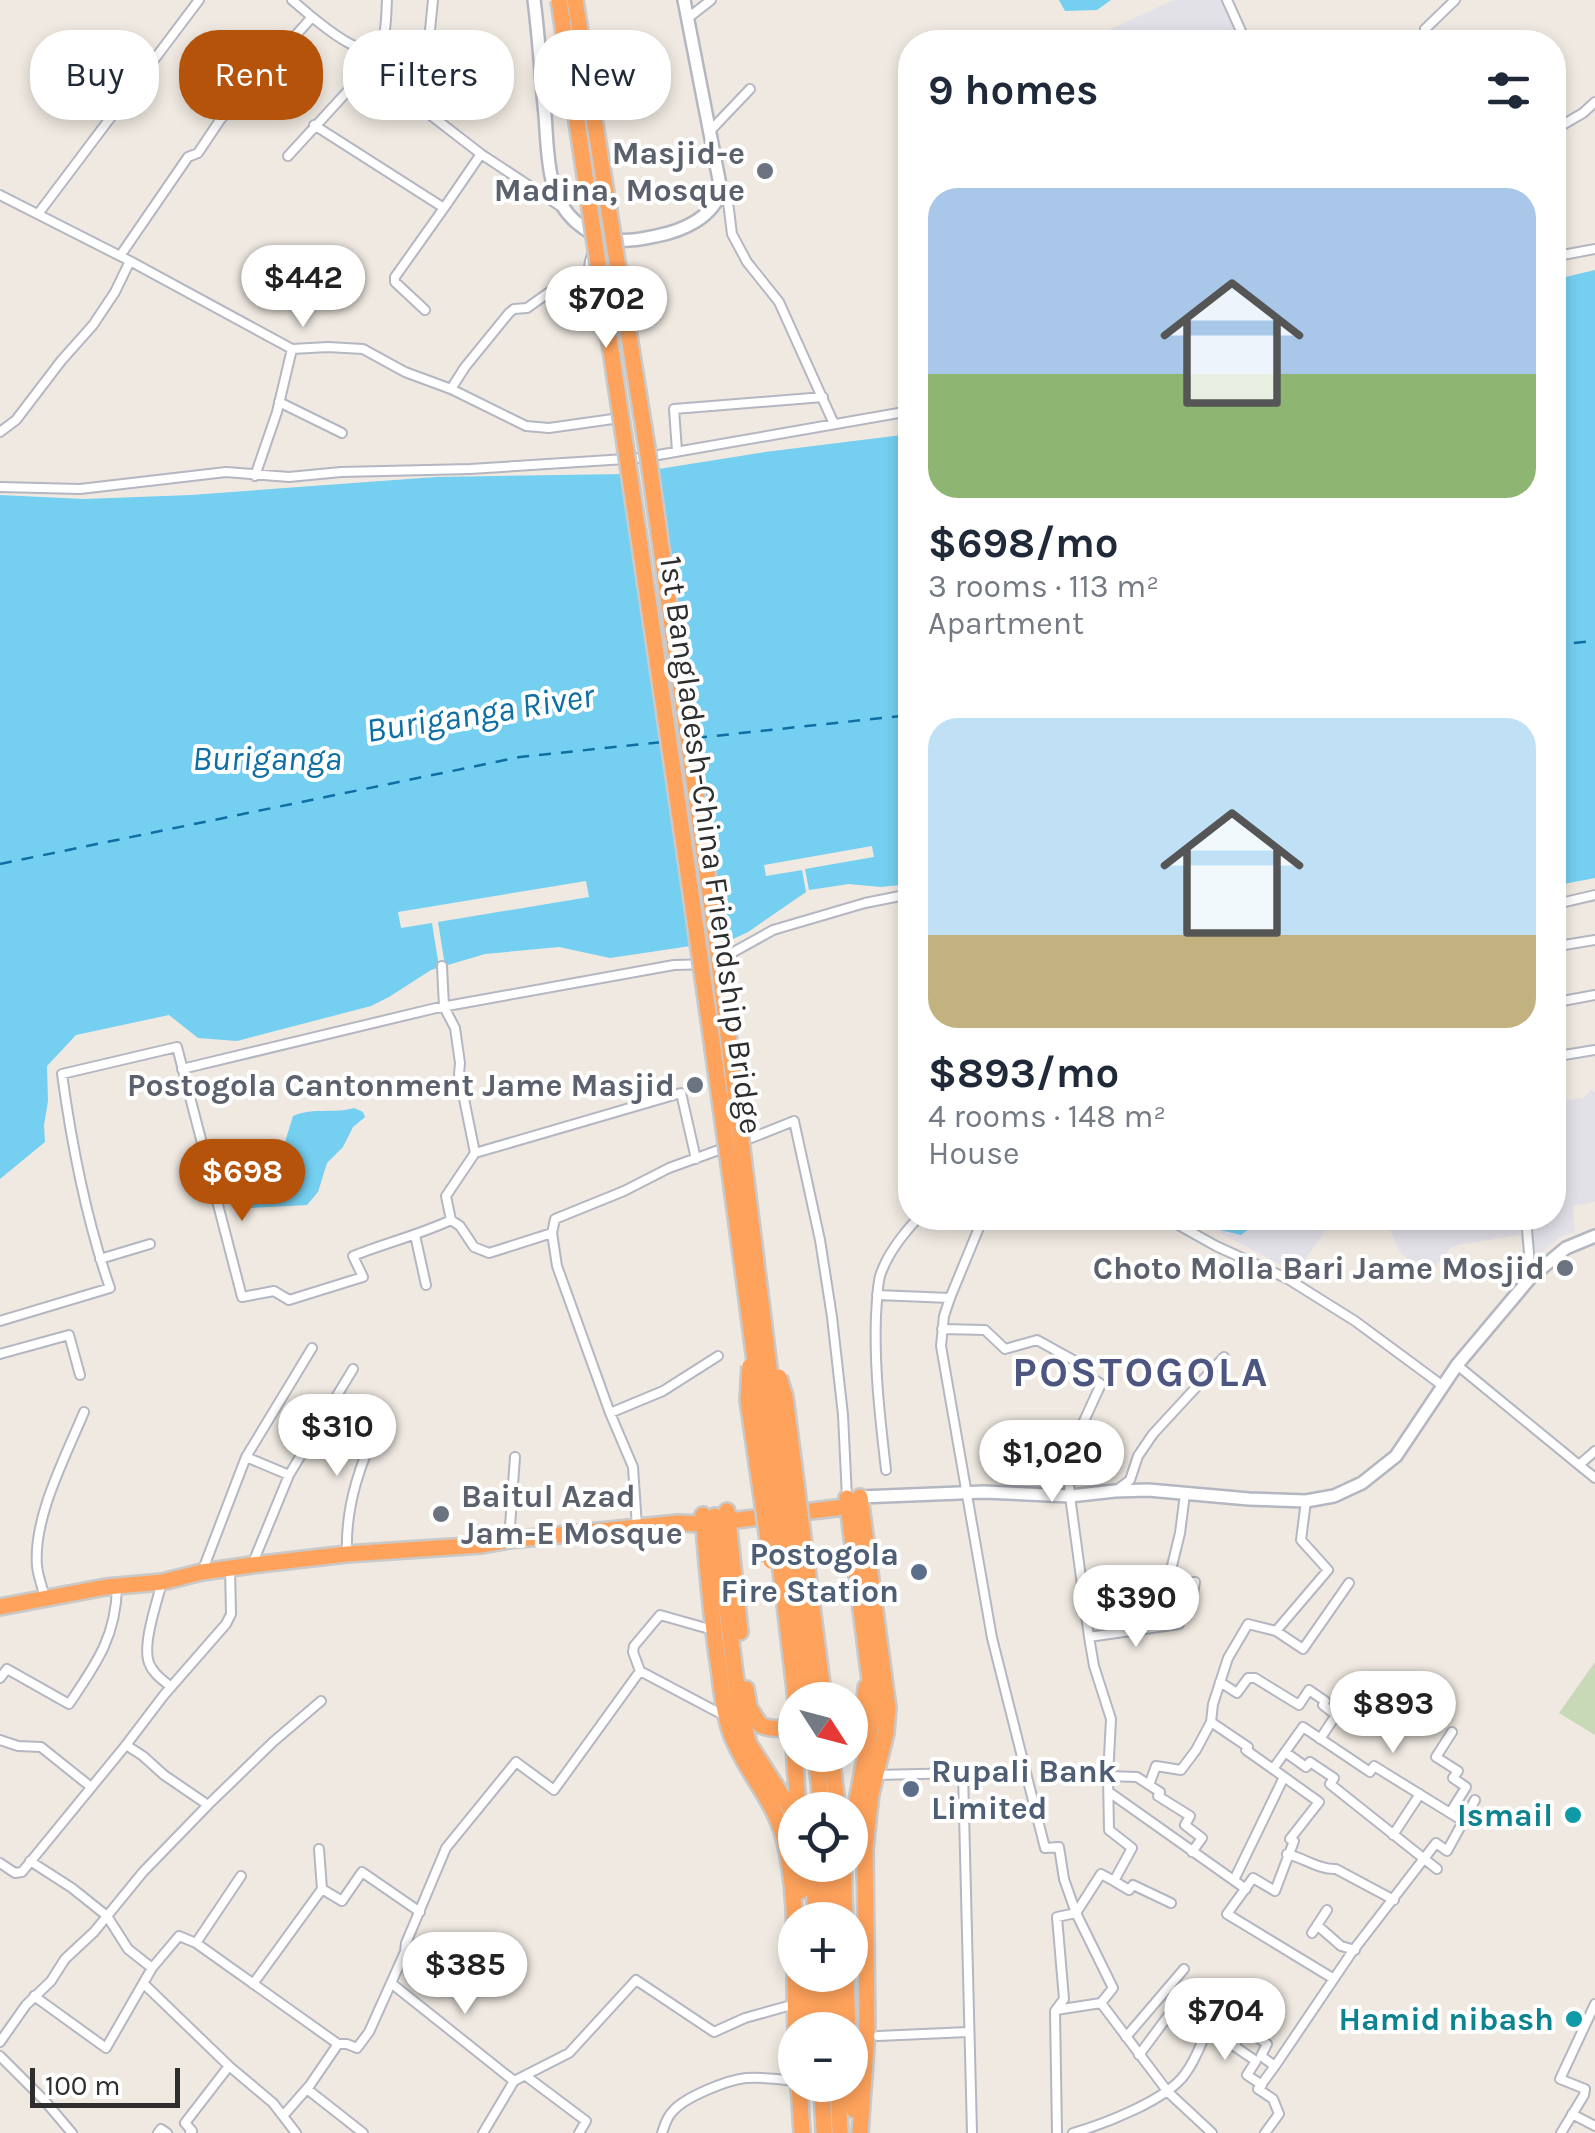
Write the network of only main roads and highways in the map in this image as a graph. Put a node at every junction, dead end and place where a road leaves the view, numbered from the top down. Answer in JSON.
{"nodes":[{"id":1,"x":534,"y":0,"type":"edge"},
{"id":2,"x":559,"y":0,"type":"edge"},
{"id":3,"x":576,"y":0,"type":"edge"},
{"id":4,"x":684,"y":0,"type":"edge"},
{"id":5,"x":1595,"y":1236,"type":"edge"},
{"id":6,"x":760,"y":1336,"type":"junction"},
{"id":7,"x":849,"y":1502,"type":"junction"},
{"id":8,"x":715,"y":1518,"type":"junction"},
{"id":9,"x":0,"y":1607,"type":"edge"},
{"id":10,"x":791,"y":1682,"type":"edge"},
{"id":11,"x":808,"y":1682,"type":"edge"},
{"id":12,"x":822,"y":1682,"type":"edge"},
{"id":13,"x":865,"y":1682,"type":"edge"},
{"id":14,"x":778,"y":1729,"type":"edge"},
{"id":15,"x":782,"y":1792,"type":"edge"},
{"id":16,"x":859,"y":1792,"type":"edge"},
{"id":17,"x":795,"y":2012,"type":"edge"},
{"id":18,"x":800,"y":2102,"type":"edge"},
{"id":19,"x":807,"y":2102,"type":"edge"},
{"id":20,"x":823,"y":2102,"type":"edge"},
{"id":21,"x":839,"y":2102,"type":"edge"},
{"id":22,"x":855,"y":2102,"type":"edge"},
{"id":23,"x":805,"y":2133,"type":"edge"},
{"id":24,"x":824,"y":2133,"type":"edge"},
{"id":25,"x":840,"y":2133,"type":"edge"},
{"id":26,"x":859,"y":2133,"type":"edge"}],
"edges":[{"from":1,"to":4,"type":"main road"},
{"from":2,"to":6,"type":"highway","name":"1st Bangladesh-China Friendship Bridge","bridge":true},
{"from":3,"to":6,"type":"highway","name":"1st Bangladesh-China Friendship Bridge","bridge":true},
{"from":5,"to":7,"type":"main road"},
{"from":6,"to":10,"type":"highway","name":"1st Bangladesh-China Friendship Bridge","bridge":true},
{"from":6,"to":11,"type":"highway","name":"1st Bangladesh-China Friendship Bridge","bridge":true},
{"from":6,"to":12,"type":"highway","bridge":true},
{"from":7,"to":8,"type":"highway"},
{"from":7,"to":13,"type":"highway"},
{"from":7,"to":16,"type":"highway"},
{"from":7,"to":26,"type":"highway"},
{"from":8,"to":9,"type":"highway"},
{"from":8,"to":14,"type":"highway"},
{"from":8,"to":15,"type":"highway"},
{"from":8,"to":17,"type":"highway"},
{"from":18,"to":23,"type":"highway"},
{"from":19,"to":23,"type":"highway"},
{"from":20,"to":24,"type":"highway"},
{"from":21,"to":25,"type":"highway"},
{"from":22,"to":26,"type":"highway"}]}
